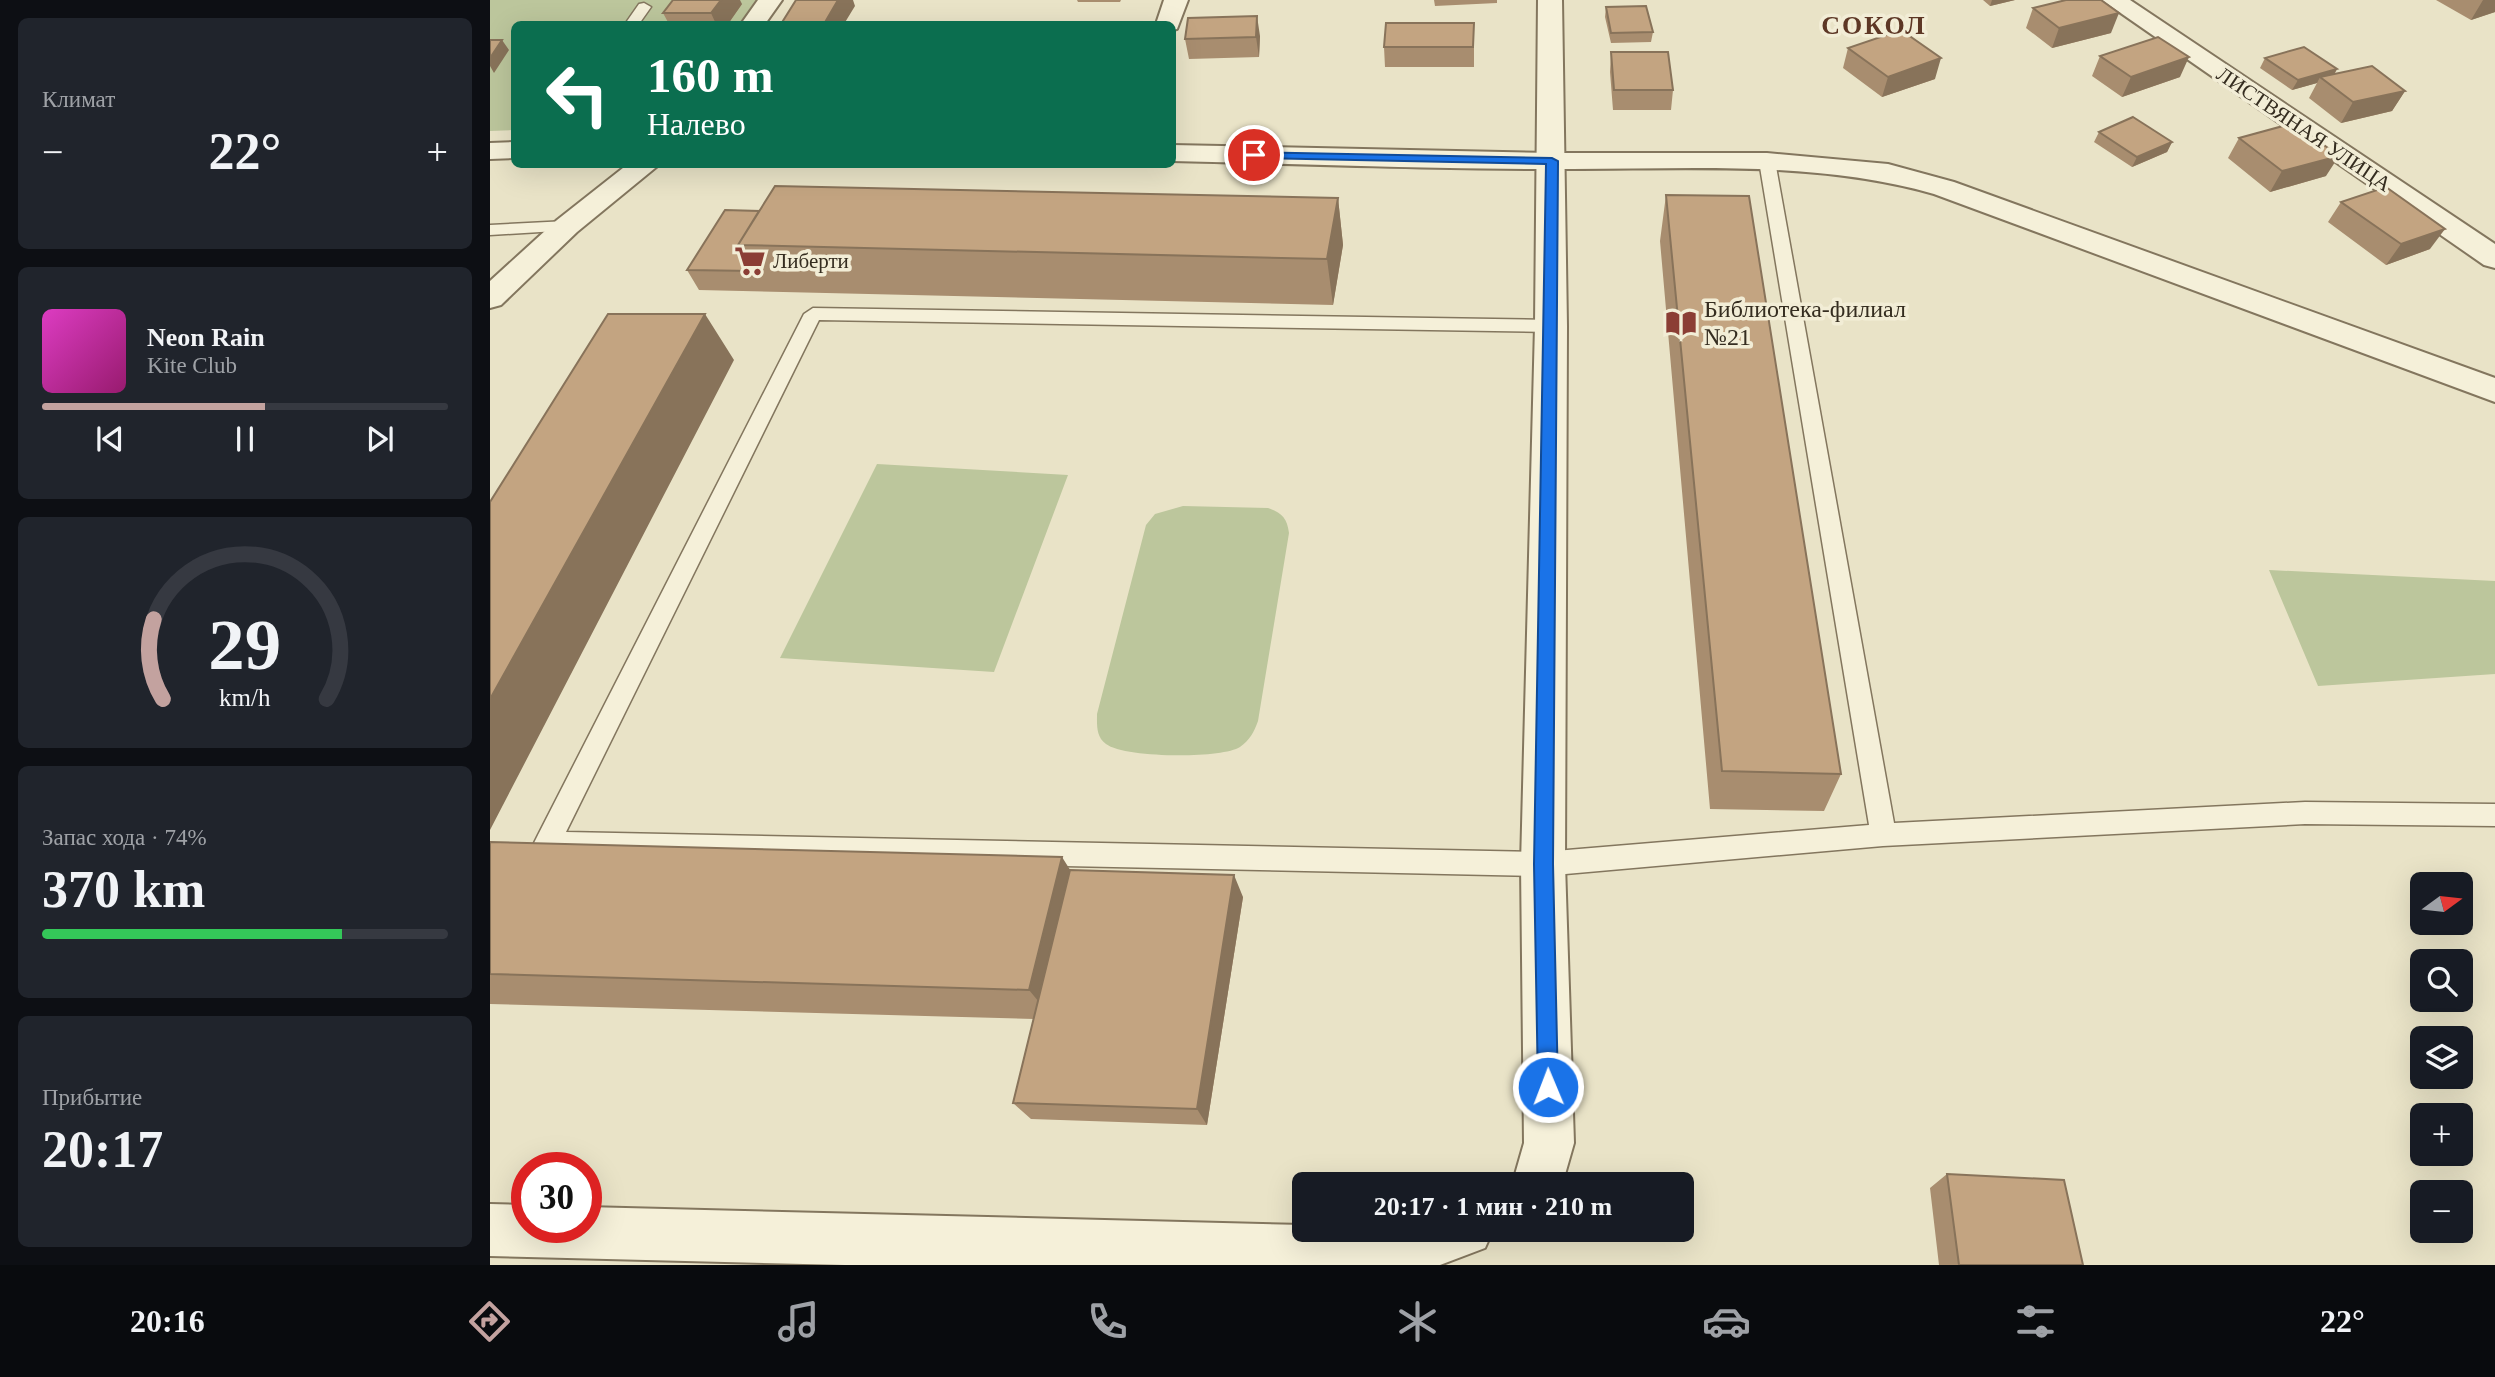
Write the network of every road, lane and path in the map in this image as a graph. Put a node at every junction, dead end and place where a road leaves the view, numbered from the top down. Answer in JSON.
{"nodes":[{"id":1,"x":770,"y":0,"type":"edge"},
{"id":2,"x":1175,"y":0,"type":"edge"},
{"id":3,"x":1550,"y":0,"type":"edge"},
{"id":4,"x":2113,"y":0,"type":"edge"},
{"id":5,"x":644,"y":7,"type":"dead end"},
{"id":6,"x":634,"y":21,"type":"edge"},
{"id":7,"x":756,"y":21,"type":"edge"},
{"id":8,"x":1169,"y":21,"type":"edge"},
{"id":9,"x":511,"y":150,"type":"edge"},
{"id":10,"x":490,"y":151,"type":"edge"},
{"id":11,"x":1176,"y":153,"type":"edge"},
{"id":12,"x":1552,"y":161,"type":"junction"},
{"id":13,"x":1767,"y":161,"type":"junction"},
{"id":14,"x":641,"y":168,"type":"edge"},
{"id":15,"x":567,"y":226,"type":"junction"},
{"id":16,"x":490,"y":230,"type":"edge"},
{"id":17,"x":2495,"y":258,"type":"edge"},
{"id":18,"x":490,"y":299,"type":"edge"},
{"id":19,"x":1550,"y":326,"type":"junction"},
{"id":20,"x":2495,"y":390,"type":"edge"},
{"id":21,"x":2495,"y":815,"type":"edge"},
{"id":22,"x":1882,"y":835,"type":"junction"},
{"id":23,"x":1544,"y":864,"type":"junction"},
{"id":24,"x":1541,"y":1172,"type":"edge"},
{"id":25,"x":490,"y":1230,"type":"edge"},
{"id":26,"x":1430,"y":1242,"type":"edge"},
{"id":27,"x":845,"y":1252,"type":"edge"}],
"edges":[{"from":1,"to":7,"type":"street"},
{"from":2,"to":8,"type":"street"},
{"from":3,"to":12,"type":"street"},
{"from":4,"to":17,"type":"street","name":"ЛИСТВЯНАЯ УЛИЦА"},
{"from":5,"to":6,"type":"lane"},
{"from":9,"to":10,"type":"street"},
{"from":11,"to":12,"type":"street"},
{"from":12,"to":13,"type":"street"},
{"from":12,"to":19,"type":"street"},
{"from":13,"to":20,"type":"street"},
{"from":13,"to":22,"type":"lane"},
{"from":14,"to":15,"type":"street"},
{"from":15,"to":16,"type":"lane"},
{"from":15,"to":18,"type":"street"},
{"from":19,"to":23,"type":"street"},
{"from":19,"to":23,"type":"lane"},
{"from":21,"to":22,"type":"lane"},
{"from":22,"to":23,"type":"lane"},
{"from":23,"to":24,"type":"street"},
{"from":25,"to":27,"type":"street"},
{"from":26,"to":27,"type":"street"}]}
